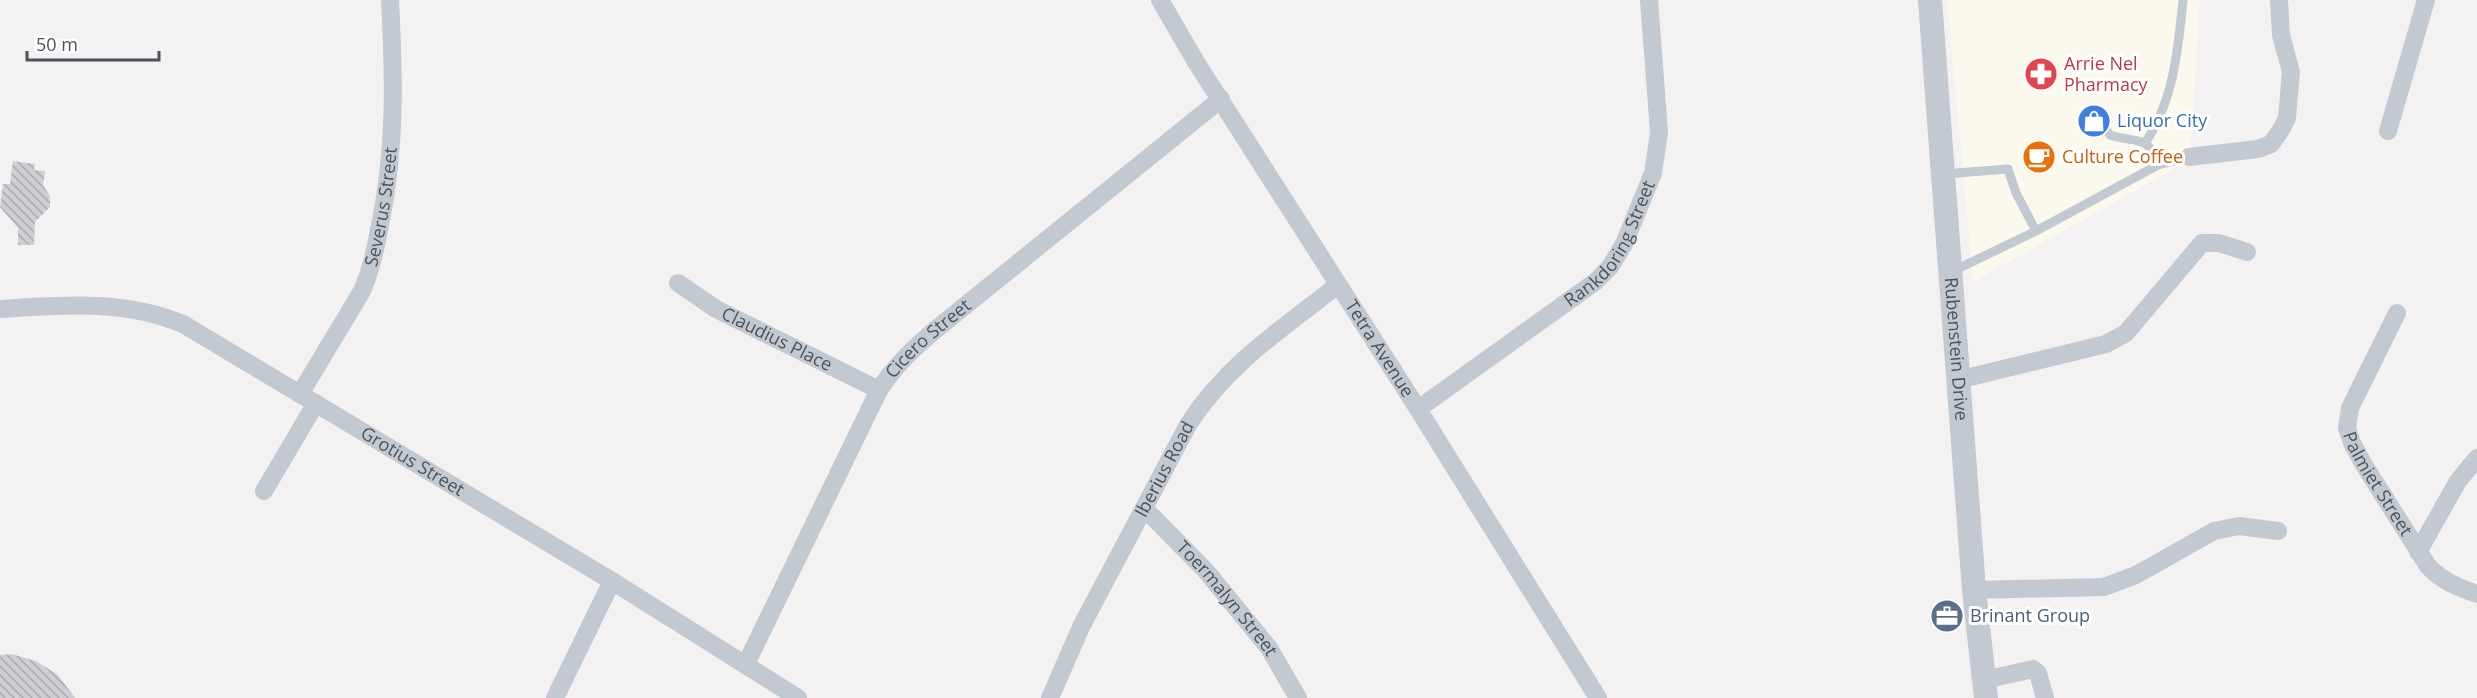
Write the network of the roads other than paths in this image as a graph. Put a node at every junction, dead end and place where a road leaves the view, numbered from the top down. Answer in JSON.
{"nodes":[{"id":1,"x":390,"y":0,"type":"edge"},
{"id":2,"x":1160,"y":0,"type":"edge"},
{"id":3,"x":1649,"y":0,"type":"edge"},
{"id":4,"x":1930,"y":0,"type":"edge"},
{"id":5,"x":2183,"y":0,"type":"edge"},
{"id":6,"x":2278,"y":0,"type":"edge"},
{"id":7,"x":2426,"y":0,"type":"edge"},
{"id":8,"x":1221,"y":99,"type":"junction"},
{"id":9,"x":2101,"y":112,"type":"dead end"},
{"id":10,"x":2388,"y":131,"type":"dead end"},
{"id":11,"x":2145,"y":143,"type":"junction"},
{"id":12,"x":2189,"y":157,"type":"joint"},
{"id":13,"x":2158,"y":165,"type":"junction"},
{"id":14,"x":1944,"y":174,"type":"junction"},
{"id":15,"x":2036,"y":231,"type":"junction"},
{"id":16,"x":2247,"y":252,"type":"dead end"},
{"id":17,"x":1949,"y":273,"type":"junction"},
{"id":18,"x":678,"y":283,"type":"dead end"},
{"id":19,"x":1338,"y":285,"type":"junction"},
{"id":20,"x":0,"y":309,"type":"edge"},
{"id":21,"x":2397,"y":313,"type":"dead end"},
{"id":22,"x":1958,"y":380,"type":"junction"},
{"id":23,"x":879,"y":390,"type":"junction"},
{"id":24,"x":308,"y":399,"type":"junction"},
{"id":25,"x":1418,"y":409,"type":"junction"},
{"id":26,"x":2477,"y":458,"type":"edge"},
{"id":27,"x":264,"y":491,"type":"dead end"},
{"id":28,"x":1144,"y":508,"type":"junction"},
{"id":29,"x":2278,"y":531,"type":"dead end"},
{"id":30,"x":2418,"y":552,"type":"junction"},
{"id":31,"x":612,"y":581,"type":"junction"},
{"id":32,"x":1974,"y":590,"type":"junction"},
{"id":33,"x":2477,"y":594,"type":"edge"},
{"id":34,"x":746,"y":664,"type":"junction"},
{"id":35,"x":1985,"y":689,"type":"edge"},
{"id":36,"x":555,"y":698,"type":"edge"},
{"id":37,"x":798,"y":698,"type":"edge"},
{"id":38,"x":1050,"y":698,"type":"edge"},
{"id":39,"x":1298,"y":698,"type":"edge"},
{"id":40,"x":1598,"y":698,"type":"edge"},
{"id":41,"x":2044,"y":698,"type":"edge"}],
"edges":[{"from":1,"to":24,"type":"street","name":"Severus Street"},
{"from":2,"to":8,"type":"street","name":"Tetra Avenue"},
{"from":3,"to":25,"type":"street","name":"Rankdoring Street"},
{"from":4,"to":14,"type":"street","name":"Rubenstein Drive"},
{"from":5,"to":11,"type":"lane"},
{"from":6,"to":12,"type":"street"},
{"from":7,"to":10,"type":"street"},
{"from":8,"to":19,"type":"street","name":"Tetra Avenue"},
{"from":8,"to":23,"type":"street","name":"Cicero Street"},
{"from":9,"to":11,"type":"lane"},
{"from":11,"to":13,"type":"lane"},
{"from":12,"to":13,"type":"lane"},
{"from":13,"to":15,"type":"lane"},
{"from":14,"to":15,"type":"lane"},
{"from":14,"to":17,"type":"street","name":"Rubenstein Drive"},
{"from":15,"to":17,"type":"lane"},
{"from":16,"to":22,"type":"street"},
{"from":17,"to":22,"type":"street","name":"Rubenstein Drive"},
{"from":18,"to":23,"type":"street","name":"Claudius Place"},
{"from":19,"to":25,"type":"street","name":"Tetra Avenue"},
{"from":19,"to":28,"type":"street","name":"Iberius Road"},
{"from":20,"to":24,"type":"street","name":"Grotius Street"},
{"from":21,"to":30,"type":"street","name":"Palmiet Street"},
{"from":22,"to":32,"type":"street","name":"Rubenstein Drive"},
{"from":23,"to":34,"type":"street","name":"Cicero Street"},
{"from":24,"to":27,"type":"street","name":"Severus Street"},
{"from":24,"to":31,"type":"street","name":"Grotius Street"},
{"from":25,"to":40,"type":"street","name":"Tetra Avenue"},
{"from":26,"to":30,"type":"street"},
{"from":28,"to":38,"type":"street","name":"Iberius Road"},
{"from":28,"to":39,"type":"street","name":"Toermalyn Street"},
{"from":29,"to":32,"type":"street"},
{"from":30,"to":33,"type":"street","name":"Palmiet Street"},
{"from":31,"to":34,"type":"street","name":"Grotius Street"},
{"from":31,"to":36,"type":"street"},
{"from":32,"to":35,"type":"street","name":"Rubenstein Drive"},
{"from":34,"to":37,"type":"street","name":"Grotius Street"},
{"from":35,"to":41,"type":"street"}]}
